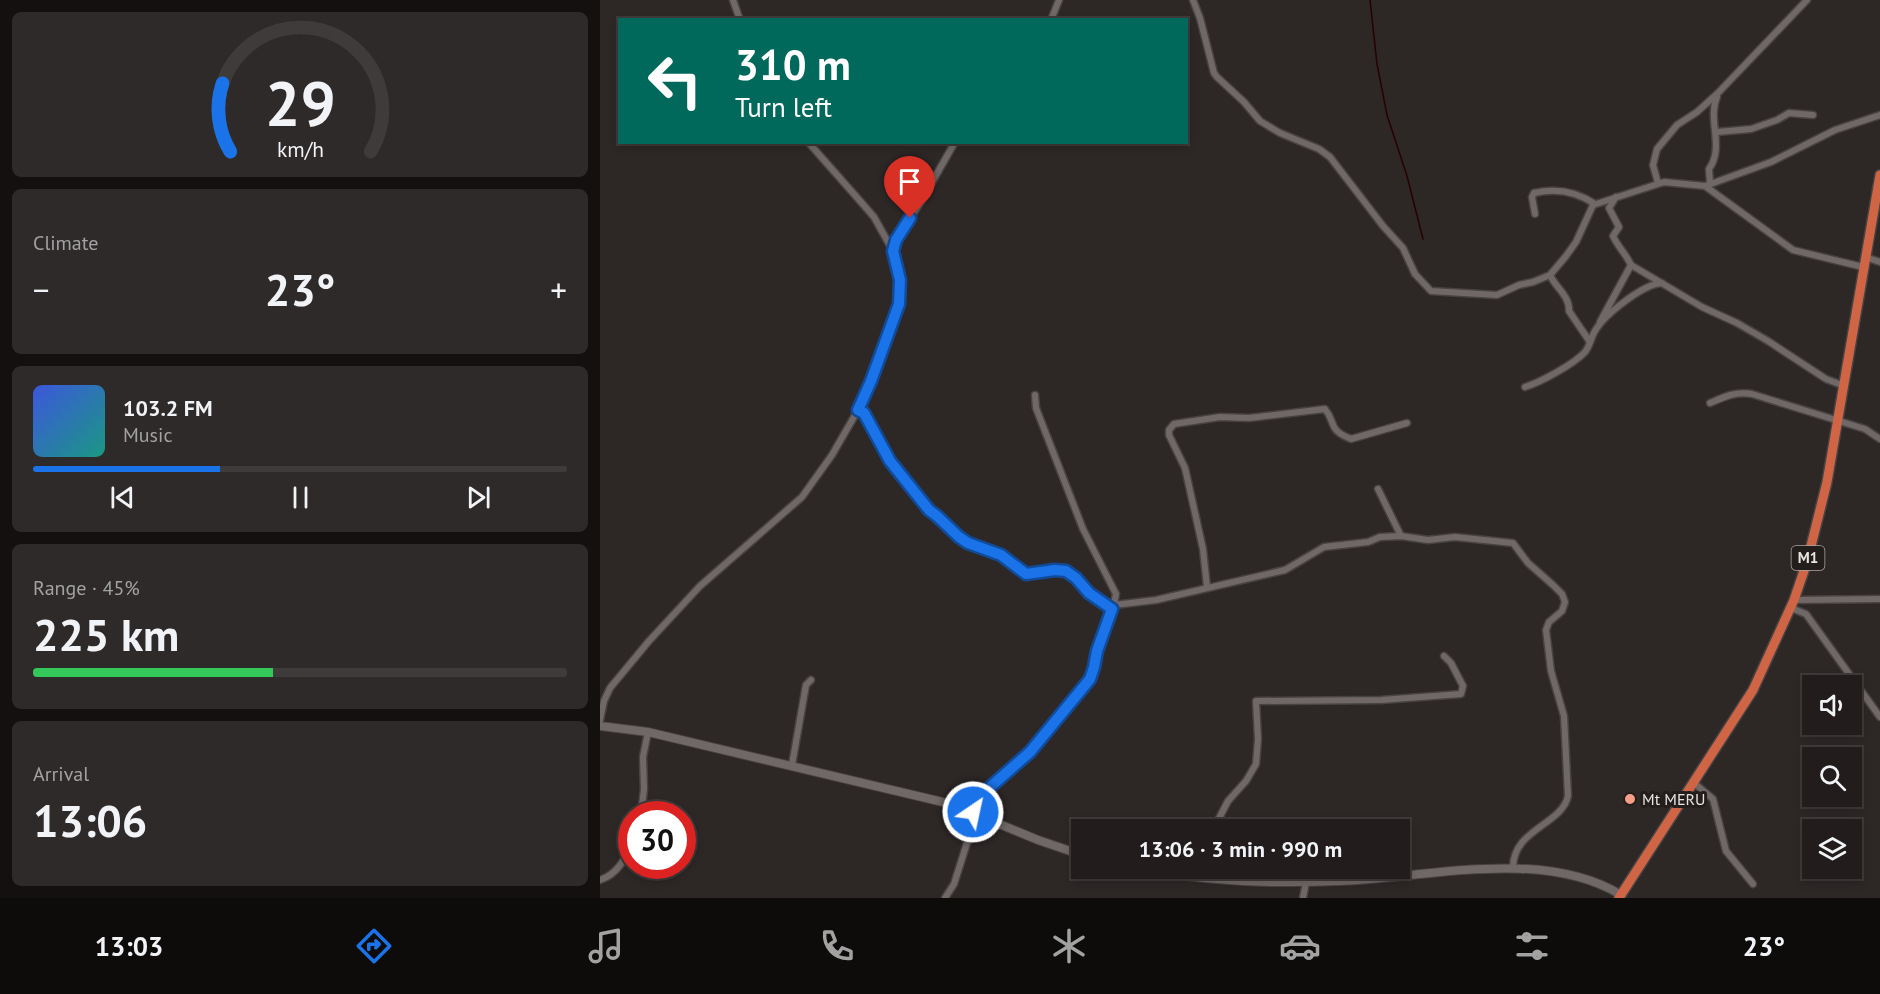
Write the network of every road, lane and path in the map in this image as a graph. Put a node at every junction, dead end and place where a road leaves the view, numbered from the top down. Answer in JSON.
{"nodes":[{"id":1,"x":733,"y":0,"type":"edge"},
{"id":2,"x":1059,"y":0,"type":"edge"},
{"id":3,"x":1193,"y":0,"type":"edge"},
{"id":4,"x":1807,"y":0,"type":"edge"},
{"id":5,"x":739,"y":18,"type":"edge"},
{"id":6,"x":1052,"y":18,"type":"edge"},
{"id":7,"x":1718,"y":93,"type":"junction"},
{"id":8,"x":1813,"y":115,"type":"dead end"},
{"id":9,"x":1880,"y":115,"type":"edge"},
{"id":10,"x":1717,"y":132,"type":"junction"},
{"id":11,"x":810,"y":144,"type":"edge"},
{"id":12,"x":954,"y":144,"type":"edge"},
{"id":13,"x":1880,"y":175,"type":"edge"},
{"id":14,"x":1658,"y":183,"type":"junction"},
{"id":15,"x":1708,"y":185,"type":"junction"},
{"id":16,"x":1616,"y":197,"type":"junction"},
{"id":17,"x":1594,"y":204,"type":"junction"},
{"id":18,"x":1535,"y":214,"type":"dead end"},
{"id":19,"x":893,"y":251,"type":"junction"},
{"id":20,"x":1864,"y":262,"type":"junction"},
{"id":21,"x":1880,"y":262,"type":"edge"},
{"id":22,"x":1631,"y":265,"type":"junction"},
{"id":23,"x":1550,"y":275,"type":"junction"},
{"id":24,"x":1662,"y":283,"type":"junction"},
{"id":25,"x":1596,"y":329,"type":"junction"},
{"id":26,"x":1590,"y":342,"type":"junction"},
{"id":27,"x":1842,"y":385,"type":"junction"},
{"id":28,"x":1525,"y":387,"type":"dead end"},
{"id":29,"x":1035,"y":395,"type":"dead end"},
{"id":30,"x":1710,"y":404,"type":"dead end"},
{"id":31,"x":858,"y":410,"type":"junction"},
{"id":32,"x":1837,"y":420,"type":"junction"},
{"id":33,"x":1407,"y":423,"type":"dead end"},
{"id":34,"x":1880,"y":439,"type":"edge"},
{"id":35,"x":1378,"y":489,"type":"dead end"},
{"id":36,"x":1401,"y":536,"type":"junction"},
{"id":37,"x":1207,"y":587,"type":"junction"},
{"id":38,"x":1880,"y":599,"type":"edge"},
{"id":39,"x":1792,"y":604,"type":"junction"},
{"id":40,"x":1113,"y":607,"type":"junction"},
{"id":41,"x":1444,"y":656,"type":"dead end"},
{"id":42,"x":811,"y":680,"type":"dead end"},
{"id":43,"x":1880,"y":717,"type":"edge"},
{"id":44,"x":600,"y":720,"type":"edge"},
{"id":45,"x":600,"y":726,"type":"edge"},
{"id":46,"x":648,"y":732,"type":"junction"},
{"id":47,"x":792,"y":765,"type":"junction"},
{"id":48,"x":1694,"y":783,"type":"junction"},
{"id":49,"x":643,"y":801,"type":"edge"},
{"id":50,"x":973,"y":812,"type":"junction"},
{"id":51,"x":987,"y":818,"type":"junction"},
{"id":52,"x":1219,"y":819,"type":"edge"},
{"id":53,"x":1071,"y":851,"type":"edge"},
{"id":54,"x":618,"y":868,"type":"edge"},
{"id":55,"x":1513,"y":869,"type":"junction"},
{"id":56,"x":600,"y":879,"type":"edge"},
{"id":57,"x":1272,"y":879,"type":"edge"},
{"id":58,"x":1306,"y":882,"type":"junction"},
{"id":59,"x":1753,"y":884,"type":"dead end"},
{"id":60,"x":1620,"y":897,"type":"edge"},
{"id":61,"x":945,"y":898,"type":"edge"},
{"id":62,"x":1303,"y":898,"type":"edge"}],
"edges":[{"from":1,"to":5,"type":"street"},
{"from":2,"to":6,"type":"street"},
{"from":3,"to":23,"type":"street"},
{"from":4,"to":7,"type":"street"},
{"from":7,"to":10,"type":"street"},
{"from":7,"to":14,"type":"street"},
{"from":8,"to":10,"type":"street"},
{"from":9,"to":15,"type":"street"},
{"from":10,"to":15,"type":"street"},
{"from":11,"to":19,"type":"street"},
{"from":12,"to":19,"type":"street"},
{"from":13,"to":20,"type":"highway","number":"M1"},
{"from":14,"to":15,"type":"street"},
{"from":14,"to":16,"type":"street"},
{"from":15,"to":20,"type":"street"},
{"from":16,"to":17,"type":"street"},
{"from":16,"to":22,"type":"street"},
{"from":17,"to":18,"type":"street"},
{"from":17,"to":23,"type":"street"},
{"from":19,"to":31,"type":"street"},
{"from":20,"to":21,"type":"street"},
{"from":20,"to":27,"type":"highway","number":"M1"},
{"from":22,"to":24,"type":"street"},
{"from":22,"to":25,"type":"street"},
{"from":23,"to":26,"type":"street"},
{"from":24,"to":25,"type":"street"},
{"from":24,"to":27,"type":"street"},
{"from":25,"to":26,"type":"street"},
{"from":26,"to":28,"type":"street"},
{"from":27,"to":32,"type":"highway","number":"M1"},
{"from":29,"to":40,"type":"street"},
{"from":30,"to":32,"type":"street"},
{"from":31,"to":40,"type":"street"},
{"from":31,"to":44,"type":"street"},
{"from":32,"to":34,"type":"street"},
{"from":32,"to":39,"type":"highway","number":"M1"},
{"from":33,"to":37,"type":"street"},
{"from":35,"to":36,"type":"street"},
{"from":36,"to":37,"type":"street"},
{"from":36,"to":55,"type":"street"},
{"from":37,"to":40,"type":"street"},
{"from":38,"to":39,"type":"street"},
{"from":39,"to":43,"type":"street"},
{"from":39,"to":48,"type":"highway","number":"M1"},
{"from":40,"to":50,"type":"street"},
{"from":41,"to":52,"type":"street"},
{"from":42,"to":47,"type":"street"},
{"from":45,"to":46,"type":"street"},
{"from":46,"to":47,"type":"street"},
{"from":46,"to":49,"type":"street"},
{"from":47,"to":50,"type":"street"},
{"from":48,"to":59,"type":"street"},
{"from":48,"to":60,"type":"highway","number":"M1"},
{"from":50,"to":51,"type":"street"},
{"from":51,"to":53,"type":"street"},
{"from":51,"to":61,"type":"street"},
{"from":54,"to":56,"type":"street"},
{"from":55,"to":58,"type":"street"},
{"from":55,"to":60,"type":"street"},
{"from":57,"to":58,"type":"street"},
{"from":58,"to":62,"type":"street"}]}
